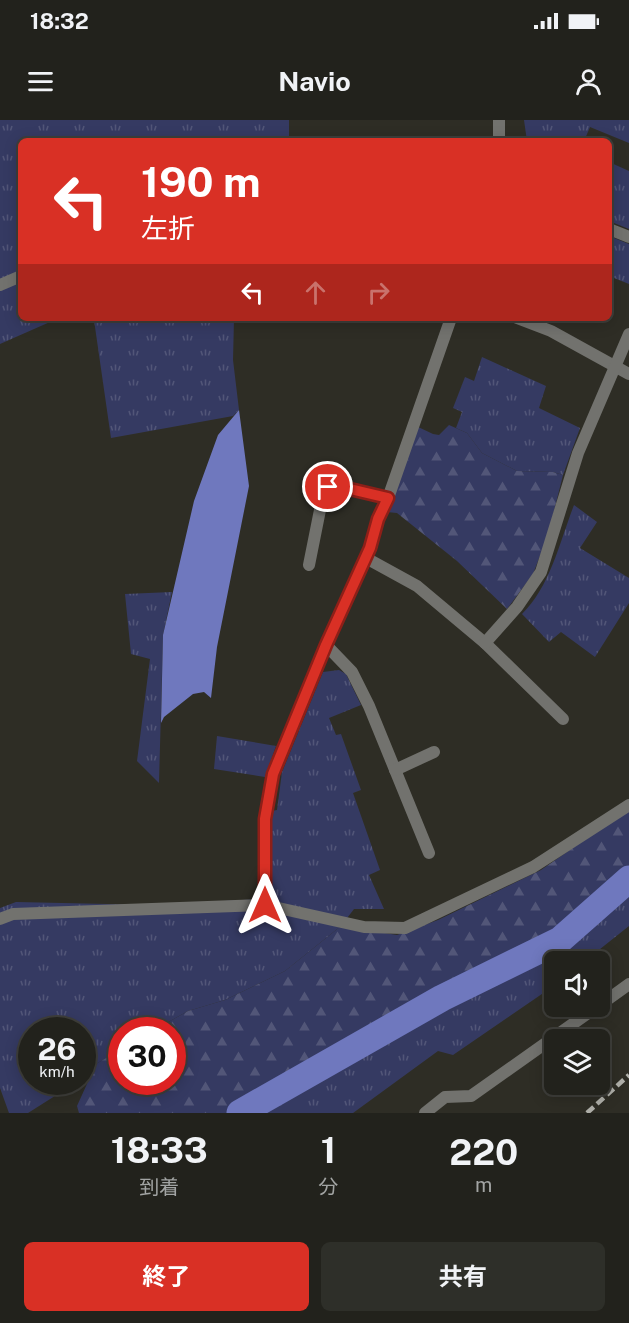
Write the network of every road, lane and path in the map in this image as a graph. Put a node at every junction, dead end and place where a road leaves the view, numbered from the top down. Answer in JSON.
{"nodes":[{"id":1,"x":499,"y":120,"type":"edge"},
{"id":2,"x":499,"y":138,"type":"edge"},
{"id":3,"x":612,"y":230,"type":"edge"},
{"id":4,"x":629,"y":237,"type":"edge"},
{"id":5,"x":18,"y":277,"type":"edge"},
{"id":6,"x":0,"y":285,"type":"edge"},
{"id":7,"x":450,"y":321,"type":"edge"},
{"id":8,"x":524,"y":321,"type":"edge"},
{"id":9,"x":629,"y":334,"type":"edge"},
{"id":10,"x":615,"y":366,"type":"junction"},
{"id":11,"x":629,"y":374,"type":"edge"},
{"id":12,"x":388,"y":498,"type":"junction"},
{"id":13,"x":366,"y":558,"type":"junction"},
{"id":14,"x":309,"y":565,"type":"dead end"},
{"id":15,"x":485,"y":643,"type":"junction"},
{"id":16,"x":326,"y":645,"type":"junction"},
{"id":17,"x":563,"y":719,"type":"dead end"},
{"id":18,"x":434,"y":752,"type":"dead end"},
{"id":19,"x":395,"y":770,"type":"junction"},
{"id":20,"x":629,"y":805,"type":"edge"},
{"id":21,"x":429,"y":853,"type":"dead end"},
{"id":22,"x":265,"y":905,"type":"junction"},
{"id":23,"x":0,"y":919,"type":"edge"},
{"id":24,"x":629,"y":984,"type":"edge"},
{"id":25,"x":610,"y":998,"type":"edge"},
{"id":26,"x":583,"y":1017,"type":"edge"},
{"id":27,"x":425,"y":1113,"type":"edge"}],
"edges":[{"from":1,"to":2,"type":"street"},
{"from":3,"to":4,"type":"street"},
{"from":5,"to":6,"type":"street"},
{"from":7,"to":12,"type":"street"},
{"from":8,"to":10,"type":"street"},
{"from":9,"to":10,"type":"street"},
{"from":10,"to":11,"type":"street"},
{"from":10,"to":15,"type":"street"},
{"from":12,"to":13,"type":"street"},
{"from":12,"to":14,"type":"street"},
{"from":13,"to":15,"type":"street"},
{"from":13,"to":16,"type":"street"},
{"from":15,"to":17,"type":"street"},
{"from":16,"to":19,"type":"street"},
{"from":16,"to":22,"type":"street"},
{"from":18,"to":19,"type":"street"},
{"from":19,"to":21,"type":"street"},
{"from":20,"to":22,"type":"street"},
{"from":22,"to":23,"type":"street"},
{"from":24,"to":25,"type":"street"},
{"from":26,"to":27,"type":"street"}]}
